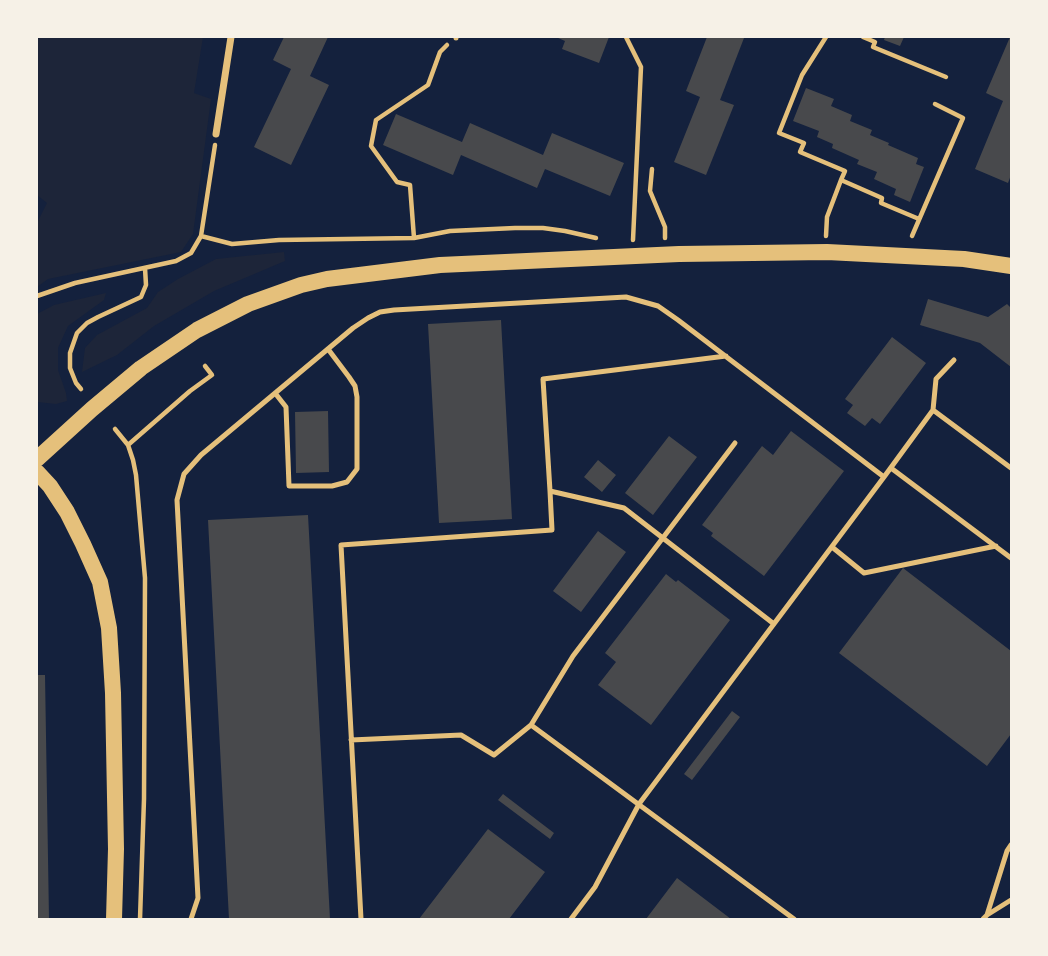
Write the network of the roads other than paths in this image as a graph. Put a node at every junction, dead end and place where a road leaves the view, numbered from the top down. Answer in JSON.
{"nodes":[{"id":1,"x":231,"y":37,"type":"edge"},
{"id":2,"x":216,"y":134,"type":"road end"},
{"id":3,"x":1011,"y":266,"type":"edge"},
{"id":4,"x":328,"y":349,"type":"junction"},
{"id":5,"x":726,"y":356,"type":"junction"},
{"id":6,"x":954,"y":360,"type":"dead end"},
{"id":7,"x":275,"y":393,"type":"junction"},
{"id":8,"x":933,"y":410,"type":"junction"},
{"id":9,"x":735,"y":443,"type":"dead end"},
{"id":10,"x":37,"y":459,"type":"edge"},
{"id":11,"x":891,"y":468,"type":"junction"},
{"id":12,"x":1011,"y":468,"type":"edge"},
{"id":13,"x":37,"y":472,"type":"edge"},
{"id":14,"x":884,"y":477,"type":"junction"},
{"id":15,"x":550,"y":491,"type":"junction"},
{"id":16,"x":662,"y":537,"type":"junction"},
{"id":17,"x":996,"y":546,"type":"junction"},
{"id":18,"x":832,"y":547,"type":"junction"},
{"id":19,"x":1011,"y":558,"type":"edge"},
{"id":20,"x":774,"y":624,"type":"junction"},
{"id":21,"x":531,"y":725,"type":"junction"},
{"id":22,"x":351,"y":740,"type":"junction"},
{"id":23,"x":639,"y":804,"type":"junction"},
{"id":24,"x":1011,"y":845,"type":"edge"},
{"id":25,"x":1011,"y":900,"type":"edge"},
{"id":26,"x":985,"y":917,"type":"edge"},
{"id":27,"x":114,"y":919,"type":"edge"},
{"id":28,"x":191,"y":919,"type":"edge"},
{"id":29,"x":361,"y":919,"type":"edge"},
{"id":30,"x":571,"y":919,"type":"edge"},
{"id":31,"x":794,"y":919,"type":"edge"}],
"edges":[{"from":1,"to":2,"type":"street"},
{"from":3,"to":10,"type":"main road"},
{"from":4,"to":5,"type":"lane"},
{"from":4,"to":7,"type":"lane"},
{"from":4,"to":7,"type":"lane"},
{"from":5,"to":14,"type":"lane"},
{"from":5,"to":15,"type":"lane"},
{"from":6,"to":8,"type":"lane"},
{"from":7,"to":28,"type":"lane"},
{"from":8,"to":11,"type":"lane"},
{"from":8,"to":12,"type":"lane"},
{"from":9,"to":16,"type":"lane"},
{"from":11,"to":14,"type":"lane"},
{"from":11,"to":17,"type":"lane"},
{"from":13,"to":27,"type":"main road"},
{"from":14,"to":18,"type":"lane"},
{"from":15,"to":16,"type":"lane"},
{"from":15,"to":22,"type":"lane"},
{"from":16,"to":20,"type":"lane"},
{"from":16,"to":21,"type":"lane"},
{"from":17,"to":18,"type":"lane"},
{"from":17,"to":19,"type":"lane"},
{"from":18,"to":20,"type":"lane"},
{"from":20,"to":23,"type":"lane"},
{"from":21,"to":22,"type":"lane"},
{"from":21,"to":23,"type":"lane"},
{"from":22,"to":29,"type":"lane"},
{"from":23,"to":30,"type":"lane"},
{"from":23,"to":31,"type":"lane"},
{"from":24,"to":26,"type":"lane"},
{"from":25,"to":26,"type":"lane"}]}
